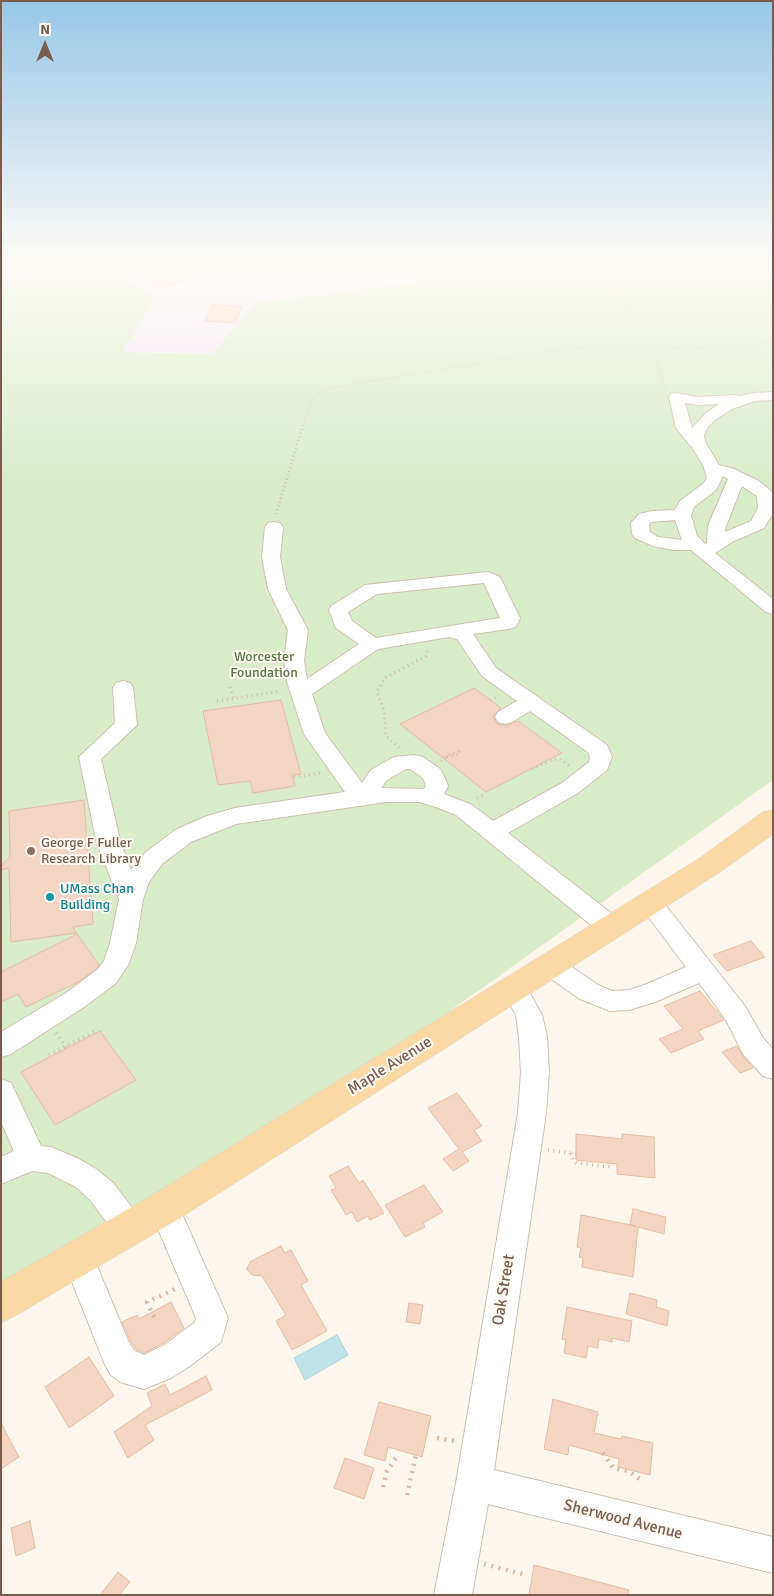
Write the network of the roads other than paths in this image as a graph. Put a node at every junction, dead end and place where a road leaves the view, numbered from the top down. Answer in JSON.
{"nodes":[{"id":1,"x":773,"y":396,"type":"edge"},
{"id":2,"x":753,"y":398,"type":"junction"},
{"id":3,"x":698,"y":445,"type":"junction"},
{"id":4,"x":712,"y":469,"type":"junction"},
{"id":5,"x":737,"y":477,"type":"junction"},
{"id":6,"x":682,"y":515,"type":"junction"},
{"id":7,"x":274,"y":527,"type":"road end"},
{"id":8,"x":705,"y":548,"type":"junction"},
{"id":9,"x":773,"y":608,"type":"edge"},
{"id":10,"x":452,"y":631,"type":"junction"},
{"id":11,"x":372,"y":644,"type":"junction"},
{"id":12,"x":123,"y":687,"type":"dead end"},
{"id":13,"x":292,"y":692,"type":"junction"},
{"id":14,"x":532,"y":702,"type":"junction"},
{"id":15,"x":505,"y":717,"type":"dead end"},
{"id":16,"x":363,"y":797,"type":"junction"},
{"id":17,"x":431,"y":797,"type":"junction"},
{"id":18,"x":773,"y":819,"type":"edge"},
{"id":19,"x":492,"y":832,"type":"junction"},
{"id":20,"x":130,"y":899,"type":"junction"},
{"id":21,"x":650,"y":903,"type":"junction"},
{"id":22,"x":611,"y":927,"type":"junction"},
{"id":23,"x":550,"y":965,"type":"junction"},
{"id":24,"x":703,"y":970,"type":"junction"},
{"id":25,"x":514,"y":988,"type":"junction"},
{"id":26,"x":1,"y":1046,"type":"edge"},
{"id":27,"x":773,"y":1068,"type":"edge"},
{"id":28,"x":1,"y":1091,"type":"edge"},
{"id":29,"x":32,"y":1158,"type":"junction"},
{"id":30,"x":1,"y":1171,"type":"edge"},
{"id":31,"x":164,"y":1208,"type":"junction"},
{"id":32,"x":130,"y":1229,"type":"junction"},
{"id":33,"x":79,"y":1259,"type":"junction"},
{"id":34,"x":1,"y":1303,"type":"edge"},
{"id":35,"x":474,"y":1482,"type":"junction"},
{"id":36,"x":773,"y":1555,"type":"edge"},
{"id":37,"x":453,"y":1595,"type":"edge"}],
"edges":[{"from":1,"to":2,"type":"street"},
{"from":2,"to":3,"type":"street"},
{"from":2,"to":3,"type":"street"},
{"from":3,"to":4,"type":"street"},
{"from":4,"to":5,"type":"street"},
{"from":4,"to":6,"type":"street"},
{"from":5,"to":8,"type":"street"},
{"from":5,"to":8,"type":"street"},
{"from":6,"to":8,"type":"street"},
{"from":6,"to":8,"type":"street"},
{"from":7,"to":13,"type":"street"},
{"from":8,"to":9,"type":"street"},
{"from":10,"to":11,"type":"street"},
{"from":10,"to":11,"type":"street"},
{"from":10,"to":14,"type":"street"},
{"from":11,"to":13,"type":"street"},
{"from":12,"to":20,"type":"street"},
{"from":13,"to":16,"type":"street"},
{"from":14,"to":15,"type":"street"},
{"from":14,"to":19,"type":"street"},
{"from":16,"to":17,"type":"street"},
{"from":16,"to":17,"type":"street"},
{"from":16,"to":20,"type":"street"},
{"from":17,"to":19,"type":"street"},
{"from":18,"to":21,"type":"main road","name":"Maple Avenue"},
{"from":19,"to":22,"type":"street"},
{"from":20,"to":26,"type":"street"},
{"from":21,"to":22,"type":"main road","name":"Maple Avenue"},
{"from":21,"to":24,"type":"street"},
{"from":22,"to":23,"type":"main road","name":"Maple Avenue"},
{"from":23,"to":24,"type":"street"},
{"from":23,"to":25,"type":"main road","name":"Maple Avenue"},
{"from":24,"to":27,"type":"street"},
{"from":25,"to":31,"type":"main road","name":"Maple Avenue"},
{"from":25,"to":35,"type":"street","name":"Oak Street"},
{"from":28,"to":29,"type":"street"},
{"from":29,"to":30,"type":"street"},
{"from":29,"to":32,"type":"street"},
{"from":31,"to":32,"type":"main road","name":"Maple Avenue"},
{"from":31,"to":33,"type":"street"},
{"from":32,"to":33,"type":"main road","name":"Maple Avenue"},
{"from":33,"to":34,"type":"main road","name":"Maple Avenue"},
{"from":35,"to":36,"type":"street","name":"Sherwood Avenue"},
{"from":35,"to":37,"type":"street","name":"Oak Street"}]}
